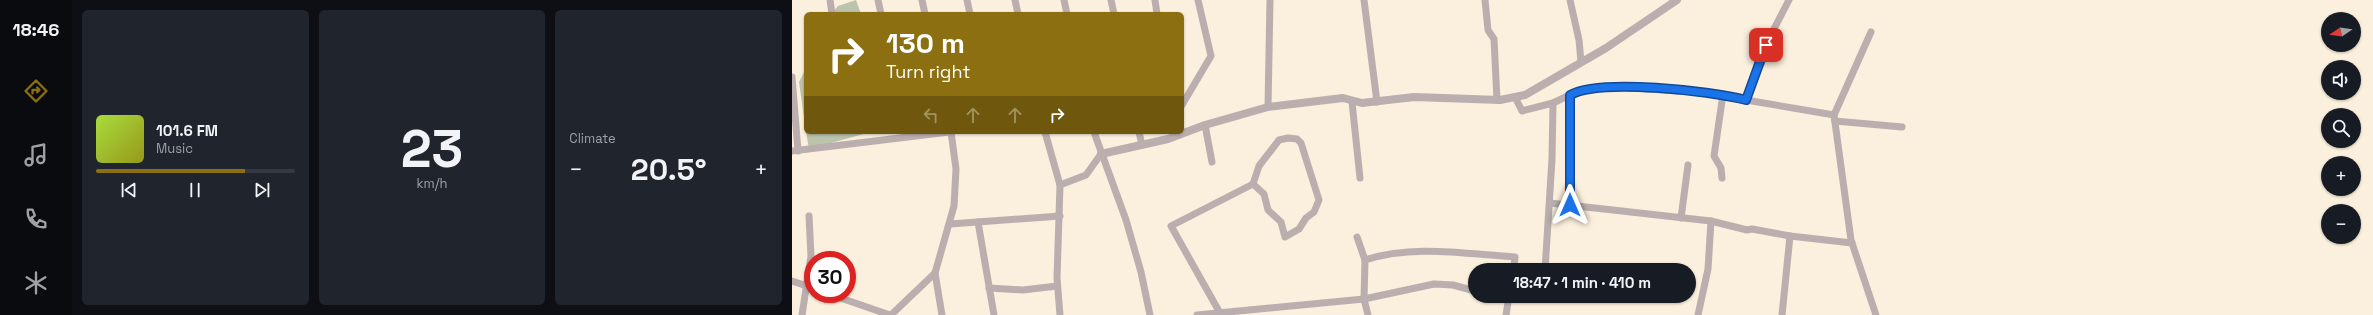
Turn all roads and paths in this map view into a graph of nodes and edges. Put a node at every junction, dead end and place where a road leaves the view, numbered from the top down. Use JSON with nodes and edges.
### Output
{"nodes":[{"id":1,"x":830,"y":0,"type":"edge"},
{"id":2,"x":878,"y":0,"type":"edge"},
{"id":3,"x":922,"y":0,"type":"edge"},
{"id":4,"x":967,"y":0,"type":"edge"},
{"id":5,"x":1015,"y":0,"type":"edge"},
{"id":6,"x":1064,"y":0,"type":"edge"},
{"id":7,"x":1111,"y":0,"type":"edge"},
{"id":8,"x":1154,"y":0,"type":"edge"},
{"id":9,"x":1198,"y":0,"type":"edge"},
{"id":10,"x":1270,"y":0,"type":"edge"},
{"id":11,"x":1364,"y":0,"type":"edge"},
{"id":12,"x":1485,"y":0,"type":"edge"},
{"id":13,"x":1570,"y":0,"type":"edge"},
{"id":14,"x":1677,"y":0,"type":"edge"},
{"id":15,"x":1789,"y":0,"type":"edge"},
{"id":16,"x":832,"y":12,"type":"edge"},
{"id":17,"x":881,"y":12,"type":"edge"},
{"id":18,"x":925,"y":12,"type":"edge"},
{"id":19,"x":970,"y":12,"type":"edge"},
{"id":20,"x":1018,"y":12,"type":"edge"},
{"id":21,"x":1067,"y":12,"type":"edge"},
{"id":22,"x":1114,"y":12,"type":"edge"},
{"id":23,"x":1157,"y":12,"type":"edge"},
{"id":24,"x":1872,"y":32,"type":"dead end"},
{"id":25,"x":1581,"y":62,"type":"junction"},
{"id":26,"x":792,"y":77,"type":"edge"},
{"id":27,"x":1723,"y":94,"type":"junction"},
{"id":28,"x":1570,"y":95,"type":"junction"},
{"id":29,"x":1515,"y":97,"type":"junction"},
{"id":30,"x":1497,"y":100,"type":"junction"},
{"id":31,"x":1746,"y":100,"type":"junction"},
{"id":32,"x":1184,"y":102,"type":"edge"},
{"id":33,"x":1352,"y":102,"type":"junction"},
{"id":34,"x":1377,"y":102,"type":"junction"},
{"id":35,"x":1553,"y":103,"type":"junction"},
{"id":36,"x":1268,"y":107,"type":"junction"},
{"id":37,"x":1834,"y":118,"type":"junction"},
{"id":38,"x":1205,"y":125,"type":"junction"},
{"id":39,"x":1902,"y":127,"type":"dead end"},
{"id":40,"x":1184,"y":131,"type":"edge"},
{"id":41,"x":920,"y":134,"type":"edge"},
{"id":42,"x":950,"y":134,"type":"edge"},
{"id":43,"x":1046,"y":134,"type":"edge"},
{"id":44,"x":1095,"y":134,"type":"edge"},
{"id":45,"x":1139,"y":134,"type":"edge"},
{"id":46,"x":905,"y":135,"type":"edge"},
{"id":47,"x":1167,"y":136,"type":"edge"},
{"id":48,"x":1142,"y":145,"type":"junction"},
{"id":49,"x":795,"y":151,"type":"edge"},
{"id":50,"x":1101,"y":154,"type":"junction"},
{"id":51,"x":1212,"y":162,"type":"dead end"},
{"id":52,"x":1688,"y":165,"type":"dead end"},
{"id":53,"x":1360,"y":178,"type":"dead end"},
{"id":54,"x":1722,"y":178,"type":"dead end"},
{"id":55,"x":1253,"y":184,"type":"junction"},
{"id":56,"x":1060,"y":185,"type":"junction"},
{"id":57,"x":1550,"y":203,"type":"junction"},
{"id":58,"x":1570,"y":205,"type":"junction"},
{"id":59,"x":809,"y":216,"type":"dead end"},
{"id":60,"x":1060,"y":216,"type":"junction"},
{"id":61,"x":1681,"y":218,"type":"junction"},
{"id":62,"x":1711,"y":221,"type":"junction"},
{"id":63,"x":978,"y":222,"type":"junction"},
{"id":64,"x":950,"y":224,"type":"junction"},
{"id":65,"x":1790,"y":236,"type":"junction"},
{"id":66,"x":1357,"y":238,"type":"dead end"},
{"id":67,"x":1852,"y":243,"type":"junction"},
{"id":68,"x":811,"y":251,"type":"edge"},
{"id":69,"x":1365,"y":260,"type":"junction"},
{"id":70,"x":1515,"y":263,"type":"edge"},
{"id":71,"x":1546,"y":263,"type":"edge"},
{"id":72,"x":935,"y":273,"type":"junction"},
{"id":73,"x":792,"y":281,"type":"edge"},
{"id":74,"x":804,"y":285,"type":"edge"},
{"id":75,"x":1057,"y":286,"type":"junction"},
{"id":76,"x":989,"y":288,"type":"junction"},
{"id":77,"x":1468,"y":289,"type":"edge"},
{"id":78,"x":1364,"y":299,"type":"junction"},
{"id":79,"x":804,"y":300,"type":"edge"},
{"id":80,"x":855,"y":303,"type":"edge"},
{"id":81,"x":1508,"y":303,"type":"edge"},
{"id":82,"x":1265,"y":312,"type":"edge"},
{"id":83,"x":1220,"y":313,"type":"junction"},
{"id":84,"x":886,"y":314,"type":"edge"},
{"id":85,"x":802,"y":315,"type":"edge"},
{"id":86,"x":942,"y":315,"type":"edge"},
{"id":87,"x":994,"y":315,"type":"edge"},
{"id":88,"x":1060,"y":315,"type":"edge"},
{"id":89,"x":1150,"y":315,"type":"edge"},
{"id":90,"x":1197,"y":315,"type":"edge"},
{"id":91,"x":1368,"y":315,"type":"edge"},
{"id":92,"x":1506,"y":315,"type":"edge"},
{"id":93,"x":1698,"y":315,"type":"edge"},
{"id":94,"x":1782,"y":315,"type":"edge"},
{"id":95,"x":1876,"y":315,"type":"edge"}],
"edges":[{"from":1,"to":16,"type":"street"},
{"from":2,"to":17,"type":"street"},
{"from":3,"to":18,"type":"street"},
{"from":4,"to":19,"type":"street"},
{"from":5,"to":20,"type":"street"},
{"from":6,"to":21,"type":"street"},
{"from":7,"to":22,"type":"street"},
{"from":8,"to":23,"type":"street"},
{"from":9,"to":32,"type":"street"},
{"from":10,"to":36,"type":"street"},
{"from":11,"to":34,"type":"street"},
{"from":12,"to":30,"type":"street"},
{"from":13,"to":25,"type":"street"},
{"from":14,"to":25,"type":"street"},
{"from":15,"to":31,"type":"street"},
{"from":24,"to":37,"type":"street"},
{"from":25,"to":29,"type":"street"},
{"from":26,"to":49,"type":"street"},
{"from":27,"to":28,"type":"street"},
{"from":27,"to":31,"type":"street"},
{"from":27,"to":54,"type":"street"},
{"from":28,"to":35,"type":"street"},
{"from":28,"to":58,"type":"street"},
{"from":29,"to":30,"type":"street"},
{"from":29,"to":35,"type":"street"},
{"from":30,"to":34,"type":"street"},
{"from":31,"to":37,"type":"street"},
{"from":33,"to":34,"type":"street"},
{"from":33,"to":36,"type":"street"},
{"from":33,"to":53,"type":"street"},
{"from":35,"to":57,"type":"street"},
{"from":36,"to":38,"type":"street"},
{"from":37,"to":39,"type":"street"},
{"from":37,"to":67,"type":"street"},
{"from":38,"to":40,"type":"street"},
{"from":38,"to":51,"type":"street"},
{"from":41,"to":46,"type":"street"},
{"from":42,"to":64,"type":"street"},
{"from":43,"to":56,"type":"street"},
{"from":44,"to":50,"type":"street"},
{"from":45,"to":48,"type":"street"},
{"from":46,"to":49,"type":"street"},
{"from":47,"to":48,"type":"street"},
{"from":48,"to":50,"type":"street"},
{"from":50,"to":56,"type":"street"},
{"from":50,"to":89,"type":"street"},
{"from":52,"to":61,"type":"street"},
{"from":55,"to":55,"type":"street"},
{"from":55,"to":83,"type":"street"},
{"from":56,"to":60,"type":"street"},
{"from":57,"to":58,"type":"street"},
{"from":57,"to":71,"type":"street"},
{"from":58,"to":61,"type":"street"},
{"from":59,"to":68,"type":"street"},
{"from":60,"to":63,"type":"street"},
{"from":60,"to":75,"type":"street"},
{"from":61,"to":62,"type":"street"},
{"from":62,"to":65,"type":"street"},
{"from":62,"to":93,"type":"street"},
{"from":63,"to":64,"type":"street"},
{"from":63,"to":76,"type":"street"},
{"from":64,"to":72,"type":"street"},
{"from":65,"to":67,"type":"street"},
{"from":65,"to":94,"type":"street"},
{"from":66,"to":69,"type":"street"},
{"from":67,"to":95,"type":"street"},
{"from":69,"to":70,"type":"street"},
{"from":69,"to":78,"type":"street"},
{"from":72,"to":84,"type":"street"},
{"from":72,"to":86,"type":"street"},
{"from":73,"to":74,"type":"street"},
{"from":75,"to":76,"type":"street"},
{"from":75,"to":88,"type":"street"},
{"from":76,"to":87,"type":"street"},
{"from":77,"to":78,"type":"street"},
{"from":78,"to":82,"type":"street"},
{"from":78,"to":91,"type":"street"},
{"from":79,"to":85,"type":"street"},
{"from":80,"to":84,"type":"street"},
{"from":81,"to":92,"type":"street"},
{"from":82,"to":83,"type":"street"},
{"from":83,"to":90,"type":"street"}]}
